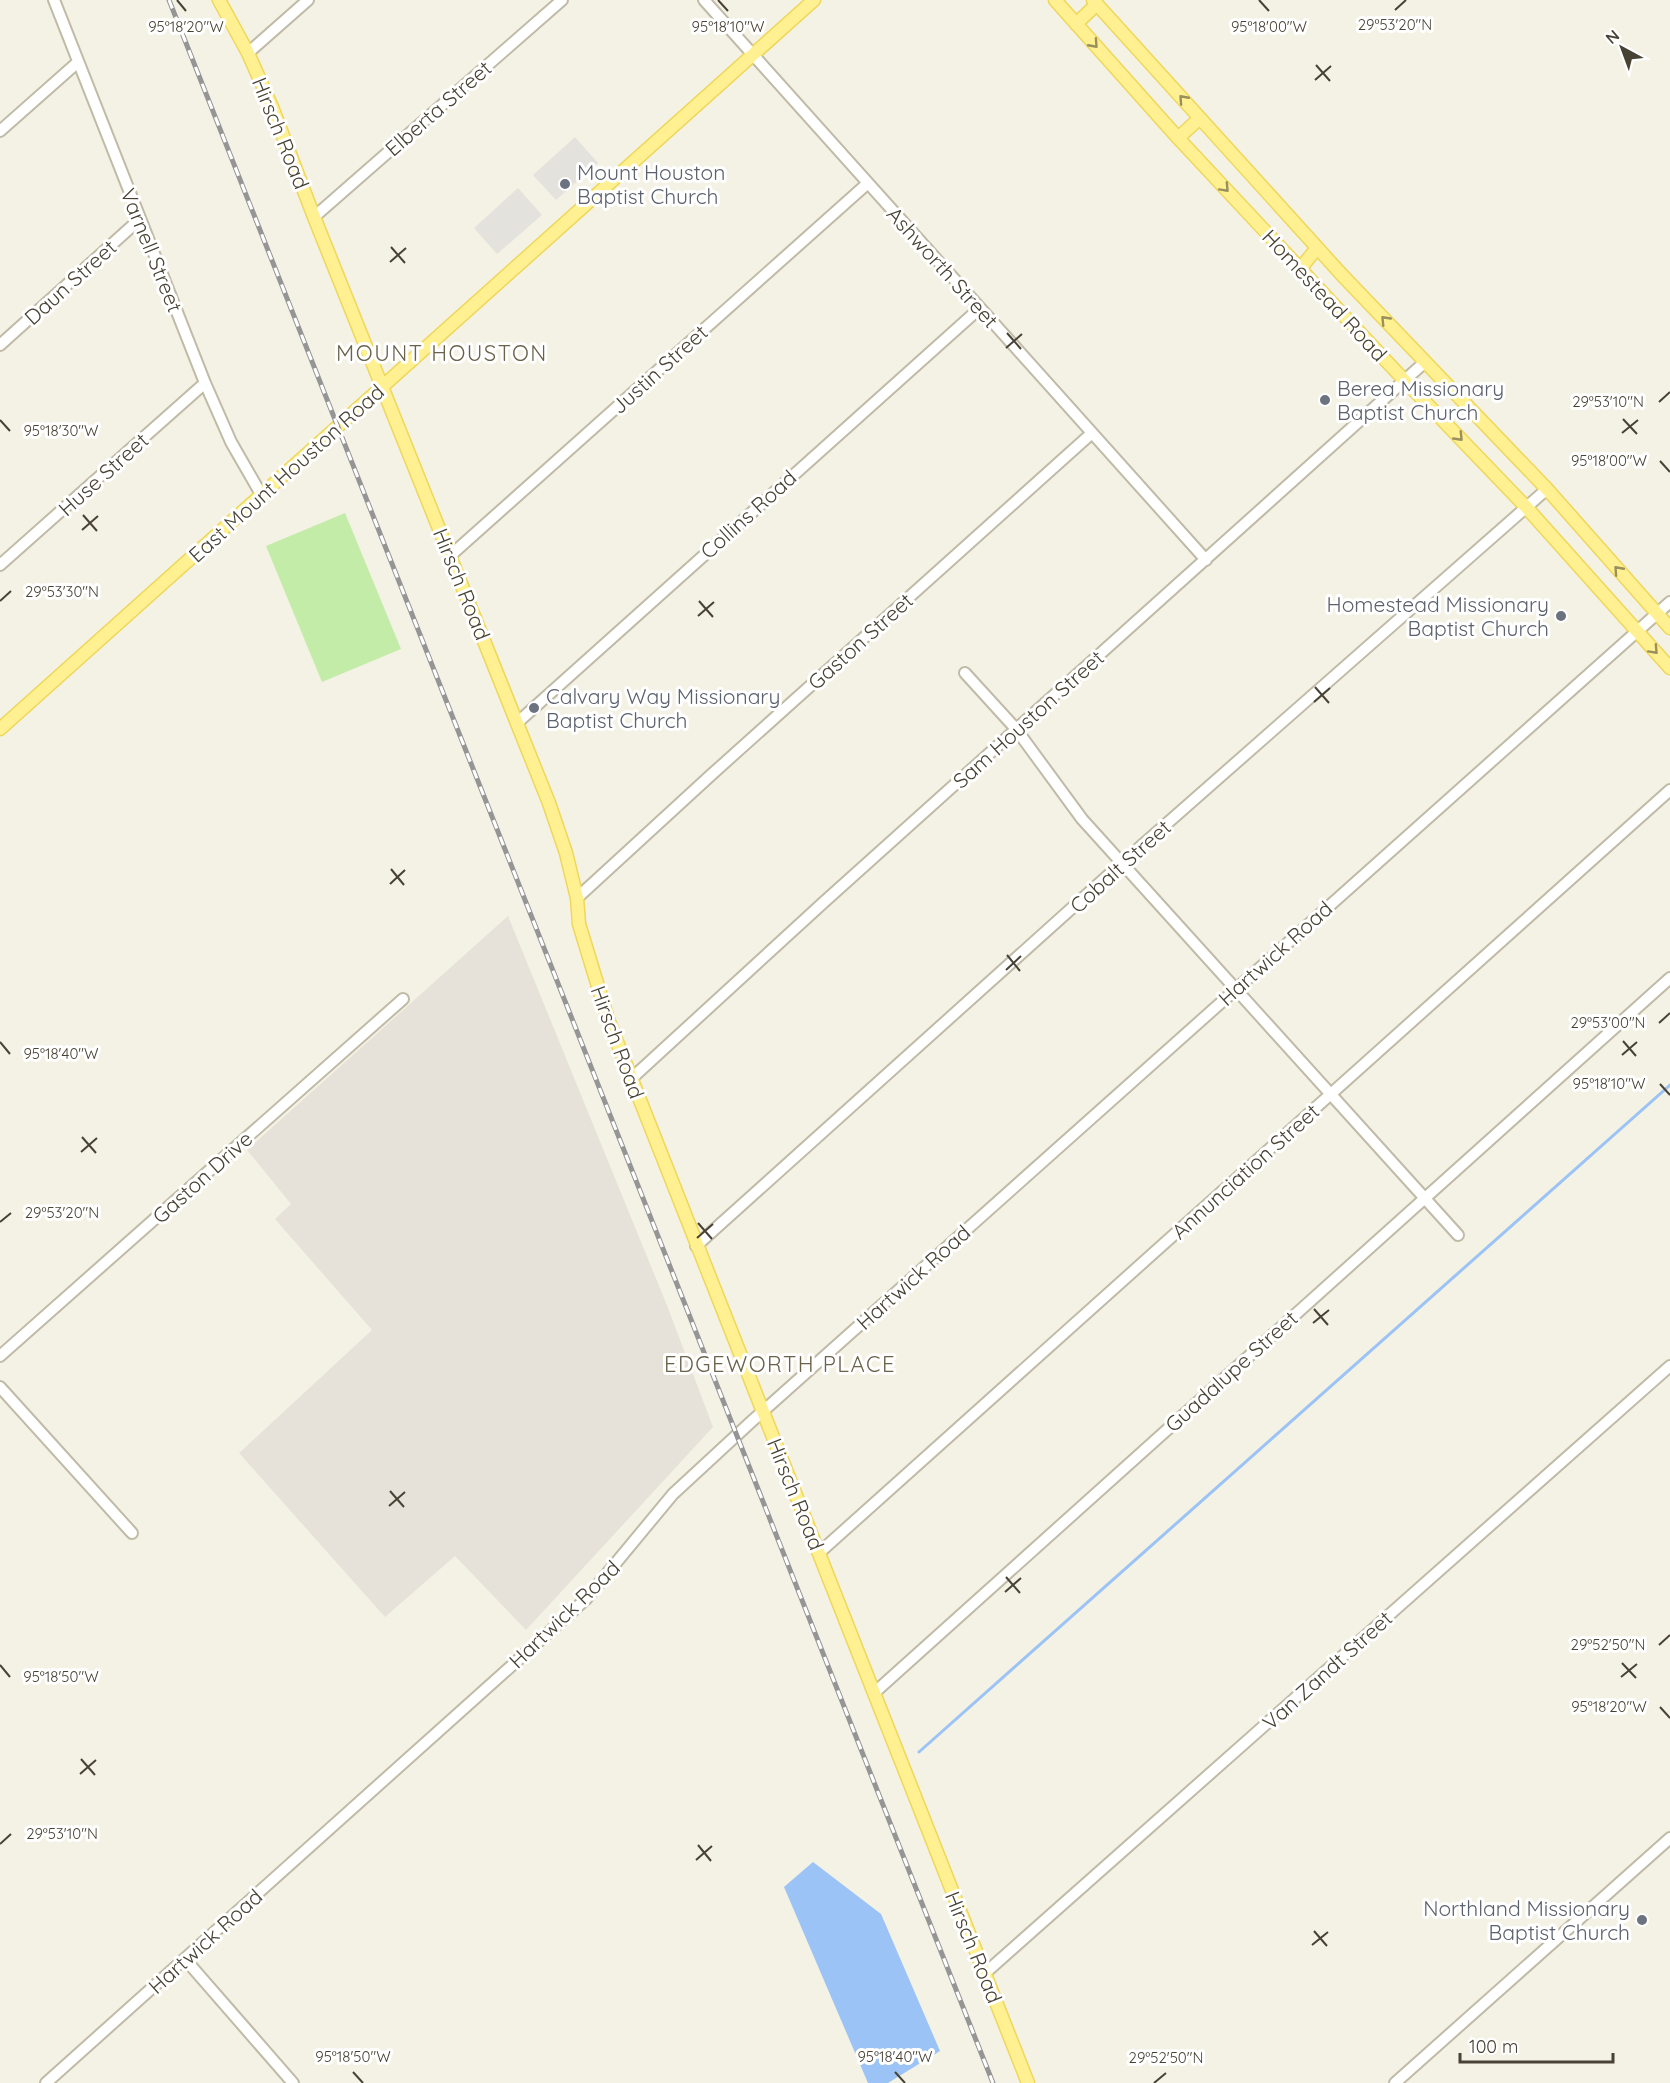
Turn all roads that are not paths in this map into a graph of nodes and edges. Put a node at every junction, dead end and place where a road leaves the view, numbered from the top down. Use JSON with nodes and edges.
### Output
{"nodes":[{"id":1,"x":54,"y":0,"type":"edge"},
{"id":2,"x":219,"y":0,"type":"edge"},
{"id":3,"x":308,"y":0,"type":"edge"},
{"id":4,"x":562,"y":0,"type":"edge"},
{"id":5,"x":704,"y":0,"type":"edge"},
{"id":6,"x":814,"y":0,"type":"edge"},
{"id":7,"x":1055,"y":0,"type":"edge"},
{"id":8,"x":1095,"y":2,"type":"edge"},
{"id":9,"x":1076,"y":24,"type":"junction"},
{"id":10,"x":248,"y":53,"type":"junction"},
{"id":11,"x":754,"y":56,"type":"junction"},
{"id":12,"x":78,"y":62,"type":"junction"},
{"id":13,"x":1200,"y":118,"type":"junction"},
{"id":14,"x":0,"y":131,"type":"edge"},
{"id":15,"x":1178,"y":138,"type":"junction"},
{"id":16,"x":868,"y":183,"type":"junction"},
{"id":17,"x":314,"y":217,"type":"junction"},
{"id":18,"x":140,"y":219,"type":"junction"},
{"id":19,"x":1317,"y":248,"type":"junction"},
{"id":20,"x":1300,"y":269,"type":"junction"},
{"id":21,"x":980,"y":308,"type":"junction"},
{"id":22,"x":0,"y":345,"type":"edge"},
{"id":23,"x":1425,"y":362,"type":"junction"},
{"id":24,"x":1405,"y":381,"type":"junction"},
{"id":25,"x":205,"y":382,"type":"junction"},
{"id":26,"x":383,"y":386,"type":"junction"},
{"id":27,"x":1092,"y":433,"type":"junction"},
{"id":28,"x":1547,"y":489,"type":"junction"},
{"id":29,"x":262,"y":496,"type":"junction"},
{"id":30,"x":1527,"y":508,"type":"junction"},
{"id":31,"x":451,"y":555,"type":"junction"},
{"id":32,"x":1206,"y":560,"type":"junction"},
{"id":33,"x":0,"y":565,"type":"edge"},
{"id":34,"x":1670,"y":602,"type":"edge"},
{"id":35,"x":1658,"y":614,"type":"junction"},
{"id":36,"x":1670,"y":628,"type":"edge"},
{"id":37,"x":1637,"y":633,"type":"junction"},
{"id":38,"x":1670,"y":668,"type":"edge"},
{"id":39,"x":965,"y":673,"type":"dead end"},
{"id":40,"x":518,"y":722,"type":"junction"},
{"id":41,"x":0,"y":729,"type":"edge"},
{"id":42,"x":1016,"y":729,"type":"junction"},
{"id":43,"x":1670,"y":790,"type":"edge"},
{"id":44,"x":1122,"y":863,"type":"junction"},
{"id":45,"x":577,"y":898,"type":"junction"},
{"id":46,"x":1670,"y":978,"type":"edge"},
{"id":47,"x":1235,"y":990,"type":"junction"},
{"id":48,"x":403,"y":999,"type":"dead end"},
{"id":49,"x":632,"y":1077,"type":"junction"},
{"id":50,"x":1330,"y":1095,"type":"junction"},
{"id":51,"x":1424,"y":1198,"type":"junction"},
{"id":52,"x":1458,"y":1235,"type":"dead end"},
{"id":53,"x":696,"y":1246,"type":"junction"},
{"id":54,"x":0,"y":1356,"type":"edge"},
{"id":55,"x":1670,"y":1365,"type":"edge"},
{"id":56,"x":0,"y":1387,"type":"edge"},
{"id":57,"x":763,"y":1411,"type":"junction"},
{"id":58,"x":132,"y":1533,"type":"dead end"},
{"id":59,"x":820,"y":1552,"type":"junction"},
{"id":60,"x":874,"y":1693,"type":"junction"},
{"id":61,"x":1670,"y":1838,"type":"edge"},
{"id":62,"x":185,"y":1959,"type":"junction"},
{"id":63,"x":984,"y":1974,"type":"junction"},
{"id":64,"x":46,"y":2083,"type":"edge"},
{"id":65,"x":293,"y":2083,"type":"edge"},
{"id":66,"x":1028,"y":2083,"type":"edge"},
{"id":67,"x":1395,"y":2083,"type":"edge"}],
"edges":[{"from":1,"to":12,"type":"street","name":"Varnell Street"},
{"from":2,"to":10,"type":"main road","name":"Hirsch Road"},
{"from":3,"to":10,"type":"street"},
{"from":4,"to":17,"type":"street","name":"Elberta Street"},
{"from":5,"to":11,"type":"street","name":"Ashworth Street"},
{"from":6,"to":11,"type":"main road","name":"East Mount Houston Road"},
{"from":7,"to":9,"type":"main road","name":"Homestead Road"},
{"from":8,"to":9,"type":"main road"},
{"from":13,"to":8,"type":"main road","name":"Homestead Road","one_way":true},
{"from":9,"to":15,"type":"main road","name":"Homestead Road","one_way":true},
{"from":10,"to":17,"type":"main road","name":"Hirsch Road"},
{"from":11,"to":16,"type":"street","name":"Ashworth Street"},
{"from":11,"to":26,"type":"main road","name":"East Mount Houston Road"},
{"from":12,"to":14,"type":"street"},
{"from":12,"to":18,"type":"street","name":"Varnell Street"},
{"from":13,"to":15,"type":"main road"},
{"from":13,"to":19,"type":"main road","name":"Homestead Road"},
{"from":15,"to":20,"type":"main road","name":"Homestead Road","one_way":true},
{"from":16,"to":21,"type":"street","name":"Ashworth Street"},
{"from":16,"to":31,"type":"street","name":"Justin Street"},
{"from":17,"to":26,"type":"main road","name":"Hirsch Road"},
{"from":18,"to":22,"type":"street","name":"Daun Street"},
{"from":18,"to":25,"type":"street","name":"Varnell Street"},
{"from":19,"to":20,"type":"main road"},
{"from":23,"to":19,"type":"main road","name":"Homestead Road","one_way":true},
{"from":20,"to":24,"type":"main road","name":"Homestead Road"},
{"from":21,"to":27,"type":"street","name":"Ashworth Street"},
{"from":21,"to":40,"type":"street","name":"Collins Road"},
{"from":23,"to":24,"type":"street","name":"Sam Houston Street"},
{"from":23,"to":28,"type":"main road","name":"Homestead Road"},
{"from":24,"to":30,"type":"main road","name":"Homestead Road","one_way":true},
{"from":24,"to":32,"type":"street","name":"Sam Houston Street"},
{"from":25,"to":29,"type":"street","name":"Varnell Street"},
{"from":25,"to":33,"type":"street","name":"Huse Street"},
{"from":26,"to":29,"type":"main road","name":"East Mount Houston Road"},
{"from":26,"to":31,"type":"main road","name":"Hirsch Road"},
{"from":27,"to":32,"type":"street","name":"Ashworth Street"},
{"from":27,"to":45,"type":"street","name":"Gaston Street"},
{"from":28,"to":30,"type":"street","name":"Cobalt Street"},
{"from":35,"to":28,"type":"main road","name":"Homestead Road","one_way":true},
{"from":29,"to":41,"type":"main road","name":"East Mount Houston Road"},
{"from":30,"to":37,"type":"main road","name":"Homestead Road"},
{"from":30,"to":44,"type":"street","name":"Cobalt Street"},
{"from":31,"to":40,"type":"main road","name":"Hirsch Road"},
{"from":32,"to":42,"type":"street","name":"Sam Houston Street"},
{"from":34,"to":35,"type":"street","name":"Hartwick Road"},
{"from":35,"to":36,"type":"main road","name":"Homestead Road"},
{"from":35,"to":37,"type":"street","name":"Hartwick Road"},
{"from":37,"to":38,"type":"main road","name":"Homestead Road","one_way":true},
{"from":37,"to":47,"type":"street","name":"Hartwick Road"},
{"from":39,"to":42,"type":"street"},
{"from":40,"to":45,"type":"main road","name":"Hirsch Road"},
{"from":42,"to":44,"type":"street"},
{"from":42,"to":49,"type":"street","name":"Sam Houston Street"},
{"from":43,"to":50,"type":"street","name":"Annunciation Street"},
{"from":44,"to":47,"type":"street"},
{"from":44,"to":53,"type":"street","name":"Cobalt Street"},
{"from":45,"to":49,"type":"main road","name":"Hirsch Road"},
{"from":46,"to":51,"type":"street","name":"Guadalupe Street"},
{"from":47,"to":50,"type":"street"},
{"from":47,"to":57,"type":"street","name":"Hartwick Road"},
{"from":48,"to":54,"type":"street","name":"Gaston Drive"},
{"from":49,"to":53,"type":"main road","name":"Hirsch Road"},
{"from":50,"to":51,"type":"street"},
{"from":50,"to":59,"type":"street","name":"Annunciation Street"},
{"from":51,"to":52,"type":"street"},
{"from":51,"to":60,"type":"street","name":"Guadalupe Street"},
{"from":53,"to":57,"type":"main road","name":"Hirsch Road"},
{"from":55,"to":63,"type":"street","name":"Van Zandt Street"},
{"from":56,"to":58,"type":"street"},
{"from":57,"to":59,"type":"main road","name":"Hirsch Road"},
{"from":57,"to":62,"type":"street","name":"Hartwick Road"},
{"from":59,"to":60,"type":"main road","name":"Hirsch Road"},
{"from":60,"to":63,"type":"main road","name":"Hirsch Road"},
{"from":61,"to":67,"type":"street"},
{"from":62,"to":64,"type":"street","name":"Hartwick Road"},
{"from":62,"to":65,"type":"street"},
{"from":63,"to":66,"type":"main road","name":"Hirsch Road"}]}
